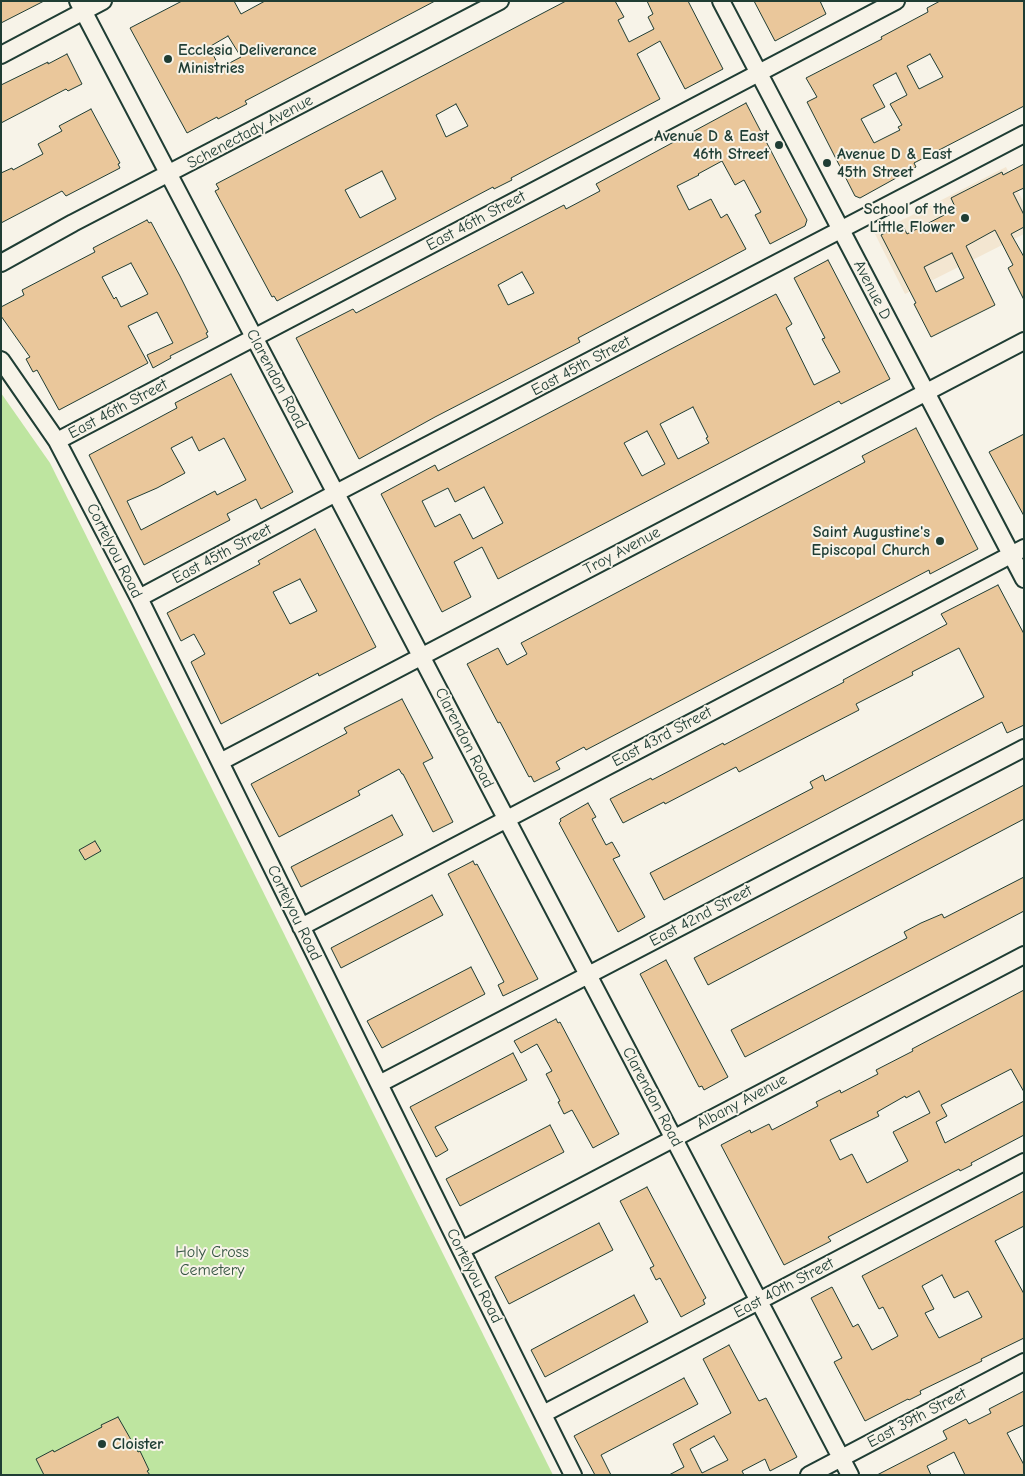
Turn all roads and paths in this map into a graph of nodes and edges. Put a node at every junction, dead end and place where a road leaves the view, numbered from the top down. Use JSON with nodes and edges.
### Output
{"nodes":[{"id":1,"x":104,"y":1,"type":"edge"},
{"id":2,"x":500,"y":1,"type":"edge"},
{"id":3,"x":720,"y":1,"type":"edge"},
{"id":4,"x":896,"y":1,"type":"edge"},
{"id":5,"x":80,"y":6,"type":"edge"},
{"id":6,"x":1,"y":55,"type":"edge"},
{"id":7,"x":758,"y":74,"type":"junction"},
{"id":8,"x":1024,"y":134,"type":"edge"},
{"id":9,"x":169,"y":174,"type":"junction"},
{"id":10,"x":841,"y":230,"type":"junction"},
{"id":11,"x":1,"y":263,"type":"edge"},
{"id":12,"x":254,"y":337,"type":"junction"},
{"id":13,"x":1024,"y":341,"type":"edge"},
{"id":14,"x":1,"y":360,"type":"edge"},
{"id":15,"x":925,"y":392,"type":"junction"},
{"id":16,"x":57,"y":440,"type":"junction"},
{"id":17,"x":336,"y":493,"type":"junction"},
{"id":18,"x":1018,"y":551,"type":"edge"},
{"id":19,"x":1024,"y":579,"type":"edge"},
{"id":20,"x":138,"y":598,"type":"junction"},
{"id":21,"x":421,"y":656,"type":"junction"},
{"id":22,"x":1024,"y":748,"type":"edge"},
{"id":23,"x":220,"y":762,"type":"junction"},
{"id":24,"x":506,"y":819,"type":"junction"},
{"id":25,"x":302,"y":927,"type":"junction"},
{"id":26,"x":1024,"y":955,"type":"edge"},
{"id":27,"x":588,"y":976,"type":"junction"},
{"id":28,"x":379,"y":1084,"type":"junction"},
{"id":29,"x":674,"y":1138,"type":"junction"},
{"id":30,"x":1024,"y":1162,"type":"edge"},
{"id":31,"x":461,"y":1250,"type":"junction"},
{"id":32,"x":758,"y":1301,"type":"junction"},
{"id":33,"x":1024,"y":1362,"type":"edge"},
{"id":34,"x":543,"y":1414,"type":"junction"},
{"id":35,"x":841,"y":1458,"type":"junction"},
{"id":36,"x":574,"y":1475,"type":"edge"},
{"id":37,"x":809,"y":1475,"type":"edge"},
{"id":38,"x":850,"y":1475,"type":"edge"}],
"edges":[{"from":1,"to":5,"type":"street"},
{"from":2,"to":9,"type":"street","name":"Schenectady Avenue"},
{"from":3,"to":7,"type":"street","name":"Avenue D"},
{"from":4,"to":7,"type":"street","name":"East 46th Street"},
{"from":5,"to":6,"type":"street"},
{"from":5,"to":9,"type":"street","name":"Clarendon Road"},
{"from":7,"to":10,"type":"street","name":"Avenue D"},
{"from":7,"to":12,"type":"street","name":"East 46th Street"},
{"from":8,"to":10,"type":"street","name":"East 45th Street"},
{"from":9,"to":11,"type":"street","name":"Schenectady Avenue"},
{"from":9,"to":12,"type":"street","name":"Clarendon Road"},
{"from":10,"to":15,"type":"street","name":"Avenue D"},
{"from":10,"to":17,"type":"street","name":"East 45th Street"},
{"from":12,"to":16,"type":"street","name":"East 46th Street"},
{"from":12,"to":17,"type":"street","name":"Clarendon Road"},
{"from":13,"to":15,"type":"street","name":"Troy Avenue"},
{"from":14,"to":16,"type":"street","name":"Cortelyou Road"},
{"from":15,"to":18,"type":"street","name":"Avenue D"},
{"from":15,"to":21,"type":"street","name":"Troy Avenue"},
{"from":16,"to":20,"type":"street","name":"Cortelyou Road"},
{"from":17,"to":20,"type":"street","name":"East 45th Street"},
{"from":17,"to":21,"type":"street","name":"Clarendon Road"},
{"from":18,"to":19,"type":"street","name":"Avenue D"},
{"from":18,"to":24,"type":"street","name":"East 43rd Street"},
{"from":20,"to":23,"type":"street","name":"Cortelyou Road"},
{"from":21,"to":23,"type":"street","name":"Troy Avenue"},
{"from":21,"to":24,"type":"street","name":"Clarendon Road"},
{"from":22,"to":27,"type":"street","name":"East 42nd Street"},
{"from":23,"to":25,"type":"street","name":"Cortelyou Road"},
{"from":24,"to":25,"type":"street","name":"East 43rd Street"},
{"from":24,"to":27,"type":"street","name":"Clarendon Road"},
{"from":25,"to":28,"type":"street","name":"Cortelyou Road"},
{"from":26,"to":29,"type":"street","name":"Albany Avenue"},
{"from":27,"to":28,"type":"street","name":"East 42nd Street"},
{"from":27,"to":29,"type":"street","name":"Clarendon Road"},
{"from":28,"to":31,"type":"street","name":"Cortelyou Road"},
{"from":29,"to":31,"type":"street","name":"Albany Avenue"},
{"from":29,"to":32,"type":"street","name":"Clarendon Road"},
{"from":30,"to":32,"type":"street","name":"East 40th Street"},
{"from":31,"to":34,"type":"street","name":"Cortelyou Road"},
{"from":32,"to":34,"type":"street","name":"East 40th Street"},
{"from":32,"to":35,"type":"street","name":"Clarendon Road"},
{"from":33,"to":35,"type":"street","name":"East 39th Street"},
{"from":34,"to":36,"type":"street","name":"Cortelyou Road"},
{"from":35,"to":37,"type":"street","name":"East 39th Street"},
{"from":35,"to":38,"type":"street","name":"Clarendon Road"}]}
